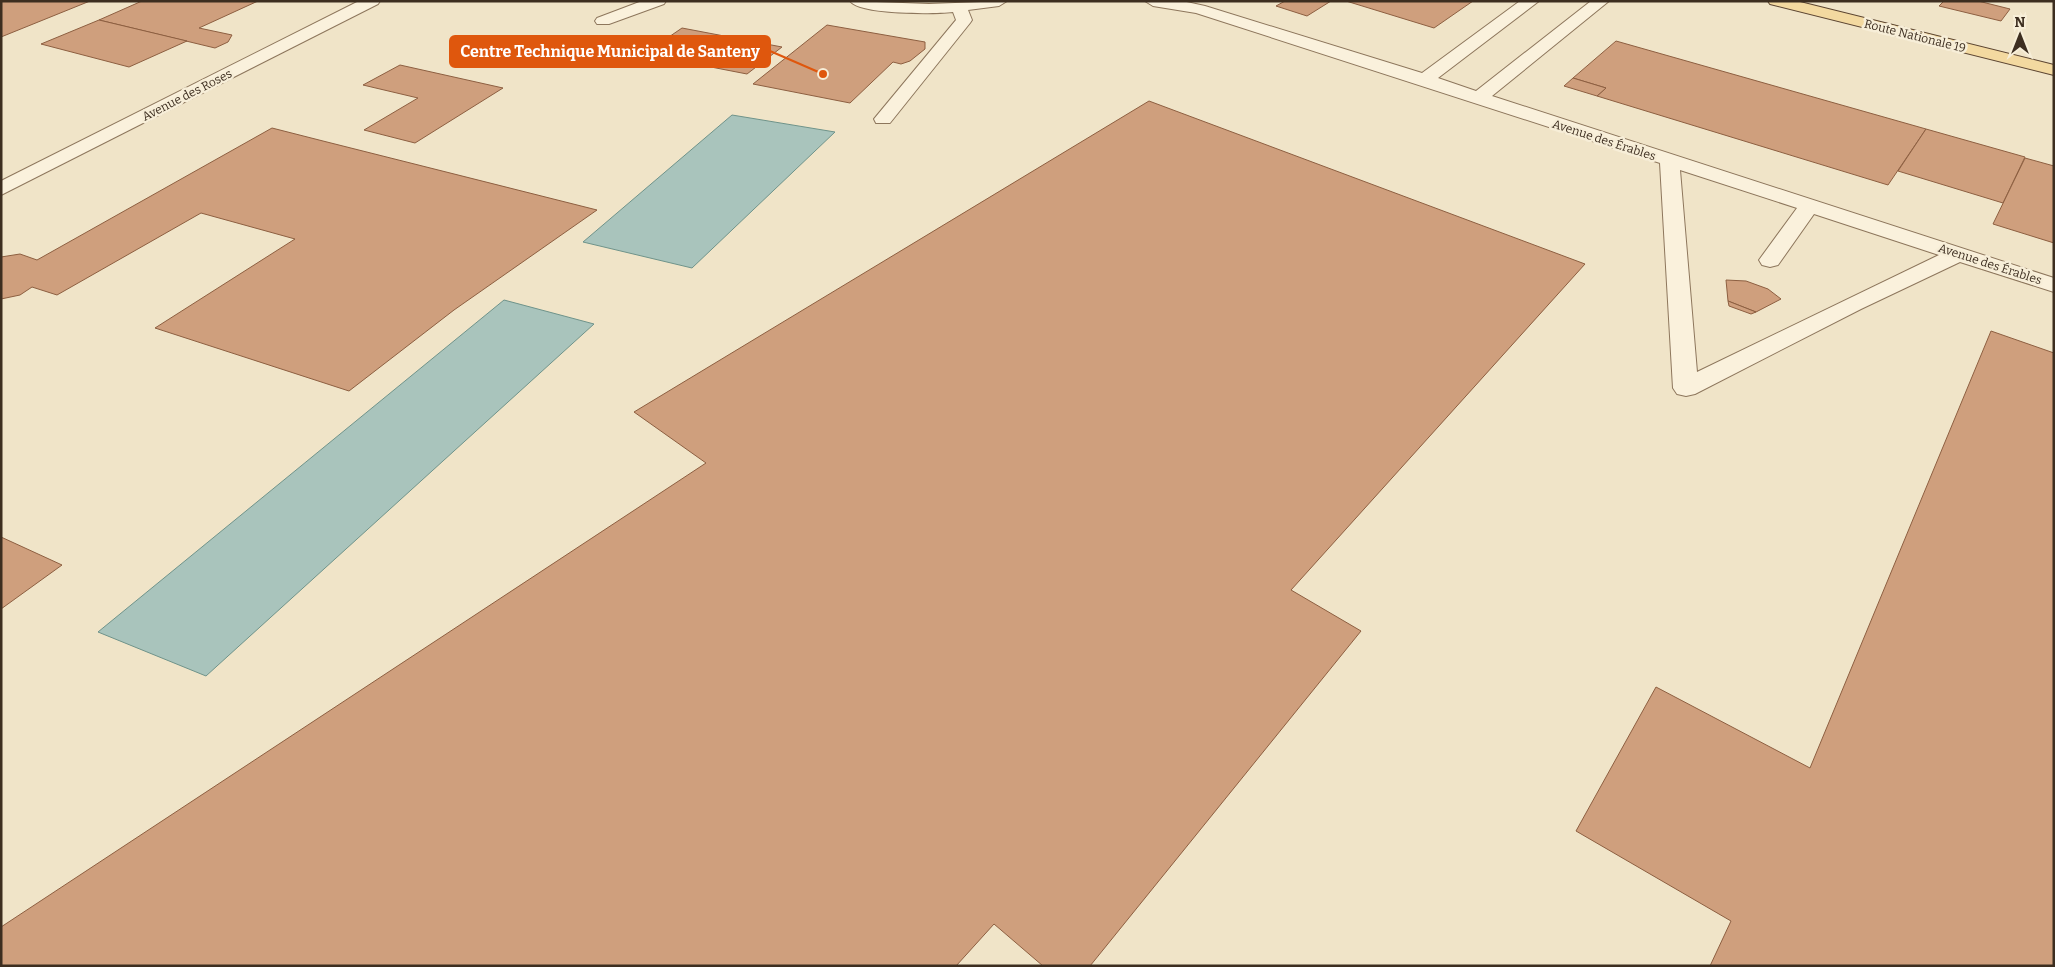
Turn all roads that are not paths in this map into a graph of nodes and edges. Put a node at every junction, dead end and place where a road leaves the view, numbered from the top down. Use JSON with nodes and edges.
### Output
{"nodes":[{"id":1,"x":372,"y":1,"type":"edge"},
{"id":2,"x":658,"y":1,"type":"edge"},
{"id":3,"x":858,"y":1,"type":"edge"},
{"id":4,"x":999,"y":1,"type":"edge"},
{"id":5,"x":1153,"y":1,"type":"edge"},
{"id":6,"x":1531,"y":1,"type":"edge"},
{"id":7,"x":1601,"y":1,"type":"edge"},
{"id":8,"x":1776,"y":1,"type":"edge"},
{"id":9,"x":958,"y":7,"type":"junction"},
{"id":10,"x":604,"y":21,"type":"dead end"},
{"id":11,"x":2054,"y":70,"type":"edge"},
{"id":12,"x":1425,"y":80,"type":"junction"},
{"id":13,"x":1479,"y":97,"type":"junction"},
{"id":14,"x":883,"y":120,"type":"dead end"},
{"id":15,"x":1670,"y":161,"type":"junction"},
{"id":16,"x":1,"y":188,"type":"edge"},
{"id":17,"x":1809,"y":206,"type":"junction"},
{"id":18,"x":1958,"y":254,"type":"junction"},
{"id":19,"x":1770,"y":260,"type":"dead end"},
{"id":20,"x":2054,"y":285,"type":"edge"}],
"edges":[{"from":1,"to":16,"type":"street","name":"Avenue des Roses"},
{"from":2,"to":10,"type":"street"},
{"from":3,"to":9,"type":"street"},
{"from":4,"to":9,"type":"street"},
{"from":5,"to":12,"type":"street","name":"Avenue des Érables"},
{"from":6,"to":12,"type":"street"},
{"from":7,"to":13,"type":"street"},
{"from":8,"to":11,"type":"main road","name":"Route Nationale 19"},
{"from":9,"to":14,"type":"street"},
{"from":12,"to":13,"type":"street","name":"Avenue des Érables"},
{"from":13,"to":15,"type":"street","name":"Avenue des Érables"},
{"from":15,"to":17,"type":"street","name":"Avenue des Érables"},
{"from":15,"to":18,"type":"street"},
{"from":17,"to":18,"type":"street","name":"Avenue des Érables"},
{"from":17,"to":19,"type":"street"},
{"from":18,"to":20,"type":"street","name":"Avenue des Érables"}]}
